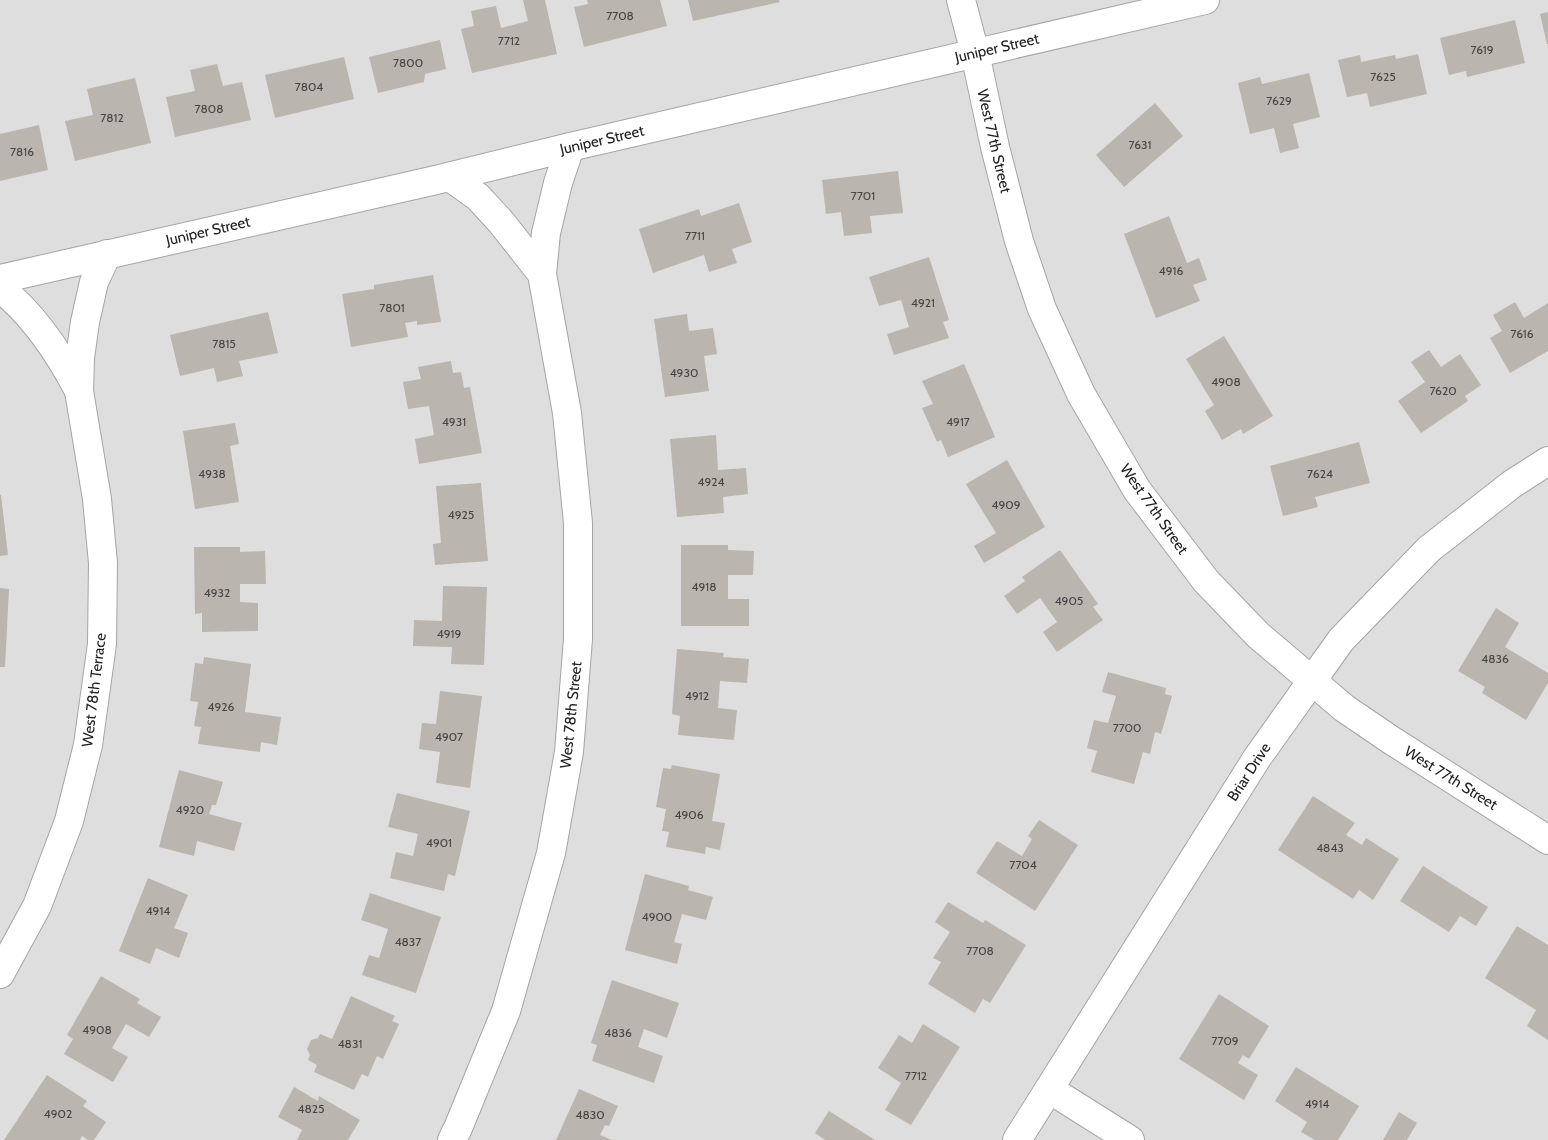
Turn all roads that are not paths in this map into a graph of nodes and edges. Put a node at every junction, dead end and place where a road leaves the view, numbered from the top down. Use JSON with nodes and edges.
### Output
{"nodes":[{"id":1,"x":962,"y":0,"type":"edge"},
{"id":2,"x":1205,"y":0,"type":"edge"},
{"id":3,"x":975,"y":53,"type":"junction"},
{"id":4,"x":570,"y":147,"type":"junction"},
{"id":5,"x":450,"y":177,"type":"junction"},
{"id":6,"x":107,"y":254,"type":"junction"},
{"id":7,"x":542,"y":274,"type":"junction"},
{"id":8,"x":0,"y":279,"type":"edge"},
{"id":9,"x":0,"y":288,"type":"edge"},
{"id":10,"x":79,"y":391,"type":"junction"},
{"id":11,"x":1548,"y":461,"type":"edge"},
{"id":12,"x":1312,"y":680,"type":"junction"},
{"id":13,"x":1548,"y":840,"type":"edge"},
{"id":14,"x":0,"y":974,"type":"edge"},
{"id":15,"x":1049,"y":1089,"type":"junction"},
{"id":16,"x":452,"y":1140,"type":"edge"},
{"id":17,"x":1017,"y":1140,"type":"edge"},
{"id":18,"x":1130,"y":1140,"type":"edge"}],
"edges":[{"from":1,"to":3,"type":"street","name":"West 77th Street"},
{"from":2,"to":3,"type":"street","name":"Juniper Street"},
{"from":3,"to":4,"type":"street","name":"Juniper Street"},
{"from":3,"to":12,"type":"street","name":"West 77th Street"},
{"from":4,"to":5,"type":"street","name":"Juniper Street"},
{"from":4,"to":7,"type":"street","name":"West 78th Street"},
{"from":5,"to":6,"type":"street","name":"Juniper Street"},
{"from":5,"to":7,"type":"street","name":"West 78th Street"},
{"from":6,"to":8,"type":"street","name":"Juniper Street"},
{"from":6,"to":10,"type":"street","name":"West 78th Terrace"},
{"from":7,"to":16,"type":"street","name":"West 78th Street"},
{"from":9,"to":10,"type":"street","name":"West 78th Terrace"},
{"from":10,"to":14,"type":"street","name":"West 78th Terrace"},
{"from":11,"to":12,"type":"street","name":"Briar Drive"},
{"from":12,"to":13,"type":"street","name":"West 77th Street"},
{"from":12,"to":15,"type":"street","name":"Briar Drive"},
{"from":15,"to":17,"type":"street","name":"Briar Drive"},
{"from":15,"to":18,"type":"street"}]}
